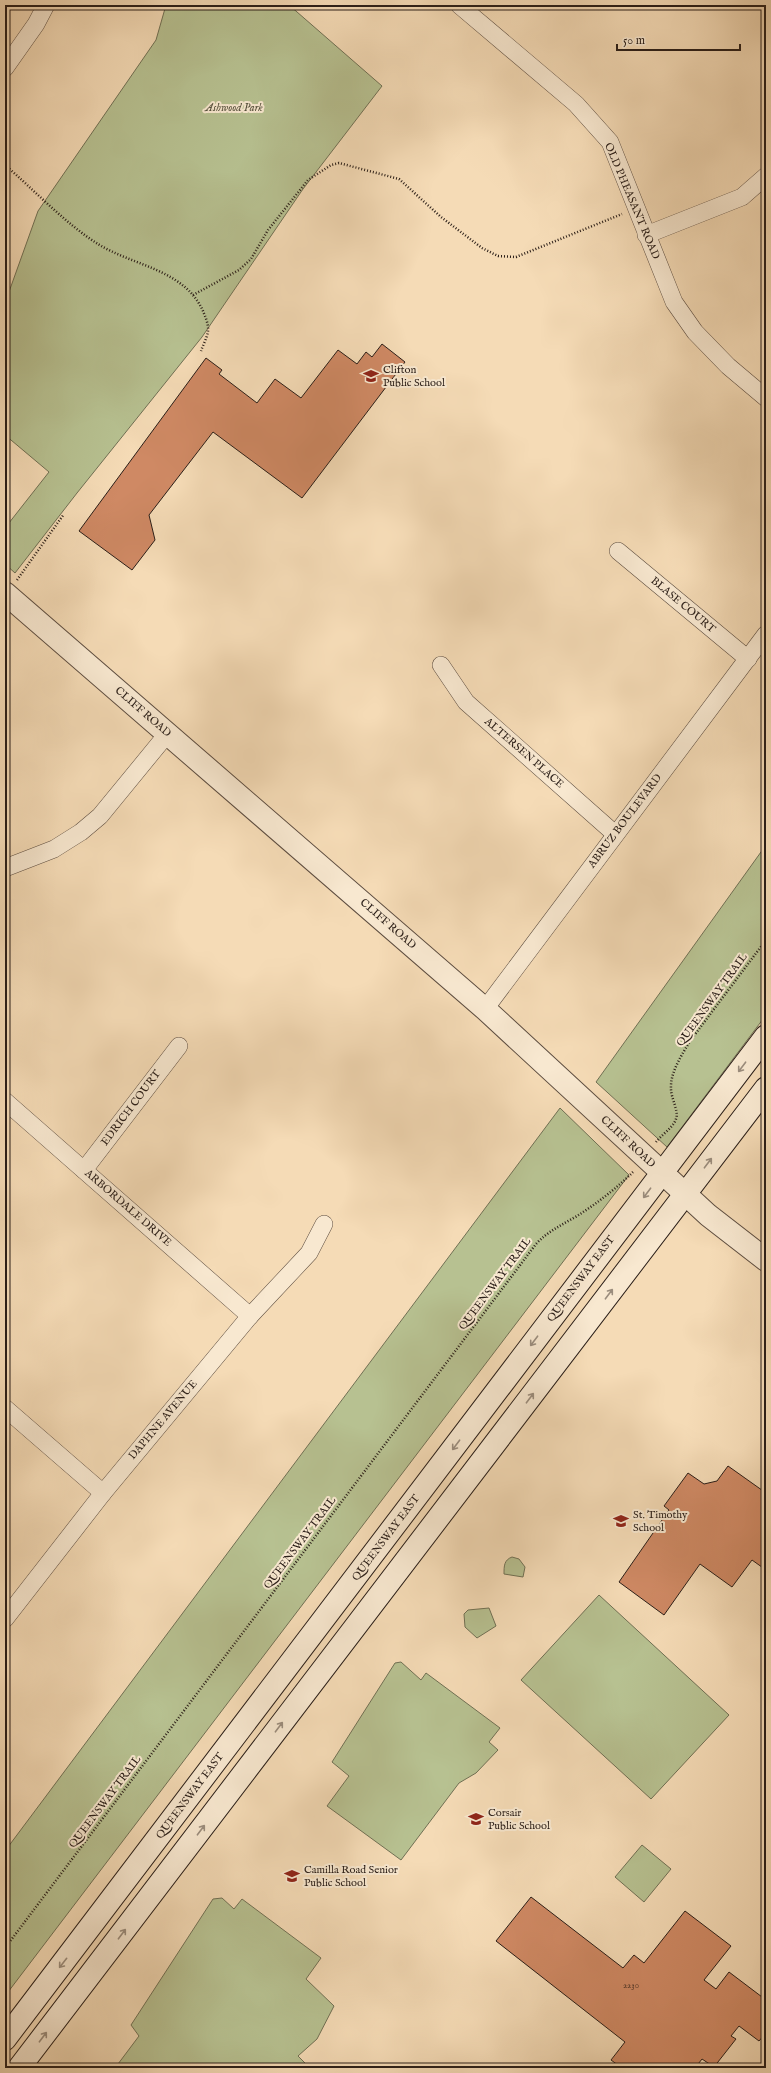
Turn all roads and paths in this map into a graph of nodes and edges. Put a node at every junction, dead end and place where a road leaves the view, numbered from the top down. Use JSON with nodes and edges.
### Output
{"nodes":[{"id":1,"x":46,"y":5,"type":"edge"},
{"id":2,"x":459,"y":5,"type":"edge"},
{"id":3,"x":5,"y":68,"type":"edge"},
{"id":4,"x":5,"y":165,"type":"edge"},
{"id":5,"x":766,"y":176,"type":"edge"},
{"id":6,"x":637,"y":208,"type":"junction"},
{"id":7,"x":646,"y":235,"type":"junction"},
{"id":8,"x":193,"y":295,"type":"junction"},
{"id":9,"x":201,"y":351,"type":"dead end"},
{"id":10,"x":766,"y":398,"type":"edge"},
{"id":11,"x":64,"y":514,"type":"dead end"},
{"id":12,"x":618,"y":551,"type":"dead end"},
{"id":13,"x":6,"y":594,"type":"edge"},
{"id":14,"x":766,"y":634,"type":"edge"},
{"id":15,"x":748,"y":659,"type":"junction"},
{"id":16,"x":441,"y":665,"type":"dead end"},
{"id":17,"x":168,"y":733,"type":"junction"},
{"id":18,"x":615,"y":834,"type":"junction"},
{"id":19,"x":5,"y":868,"type":"edge"},
{"id":20,"x":766,"y":940,"type":"edge"},
{"id":21,"x":485,"y":1009,"type":"junction"},
{"id":22,"x":766,"y":1036,"type":"edge"},
{"id":23,"x":178,"y":1046,"type":"dead end"},
{"id":24,"x":766,"y":1088,"type":"edge"},
{"id":25,"x":5,"y":1101,"type":"edge"},
{"id":26,"x":661,"y":1136,"type":"dead end"},
{"id":27,"x":84,"y":1170,"type":"junction"},
{"id":28,"x":632,"y":1173,"type":"dead end"},
{"id":29,"x":662,"y":1173,"type":"junction"},
{"id":30,"x":685,"y":1194,"type":"junction"},
{"id":31,"x":324,"y":1224,"type":"dead end"},
{"id":32,"x":766,"y":1260,"type":"edge"},
{"id":33,"x":250,"y":1316,"type":"junction"},
{"id":34,"x":5,"y":1408,"type":"edge"},
{"id":35,"x":103,"y":1493,"type":"junction"},
{"id":36,"x":5,"y":1619,"type":"edge"},
{"id":37,"x":5,"y":1948,"type":"edge"},
{"id":38,"x":5,"y":2039,"type":"edge"},
{"id":39,"x":19,"y":2068,"type":"edge"}],
"edges":[{"from":1,"to":3,"type":"street"},
{"from":2,"to":6,"type":"street","name":"OLD PHEASANT ROAD"},
{"from":4,"to":8,"type":"path"},
{"from":5,"to":7,"type":"street"},
{"from":6,"to":7,"type":"street","name":"OLD PHEASANT ROAD"},
{"from":6,"to":8,"type":"path"},
{"from":7,"to":10,"type":"street","name":"OLD PHEASANT ROAD"},
{"from":8,"to":9,"type":"path"},
{"from":11,"to":13,"type":"path"},
{"from":12,"to":15,"type":"street","name":"BLASE COURT"},
{"from":13,"to":17,"type":"main road","name":"CLIFF ROAD"},
{"from":14,"to":15,"type":"street","name":"ABRUZ BOULEVARD"},
{"from":15,"to":18,"type":"street","name":"ABRUZ BOULEVARD"},
{"from":16,"to":18,"type":"street","name":"ALTERSEN PLACE"},
{"from":17,"to":19,"type":"street"},
{"from":17,"to":21,"type":"main road","name":"CLIFF ROAD"},
{"from":18,"to":21,"type":"street","name":"ABRUZ BOULEVARD"},
{"from":20,"to":26,"type":"path","name":"QUEENSWAY TRAIL"},
{"from":21,"to":29,"type":"main road","name":"CLIFF ROAD"},
{"from":22,"to":29,"type":"main road","name":"QUEENSWAY EAST","one_way":true},
{"from":23,"to":27,"type":"street","name":"EDRICH COURT"},
{"from":30,"to":24,"type":"main road","one_way":true},
{"from":25,"to":27,"type":"street","name":"ARBORDALE DRIVE"},
{"from":27,"to":33,"type":"street","name":"ARBORDALE DRIVE"},
{"from":28,"to":37,"type":"path","name":"QUEENSWAY TRAIL"},
{"from":29,"to":30,"type":"main road","name":"CLIFF ROAD"},
{"from":29,"to":38,"type":"main road","name":"QUEENSWAY EAST","one_way":true},
{"from":30,"to":32,"type":"main road","name":"CLIFF ROAD"},
{"from":39,"to":30,"type":"main road","one_way":true},
{"from":31,"to":33,"type":"street","name":"DAPHNE AVENUE"},
{"from":33,"to":35,"type":"street","name":"DAPHNE AVENUE"},
{"from":34,"to":35,"type":"street"},
{"from":35,"to":36,"type":"street","name":"DAPHNE AVENUE"}]}
